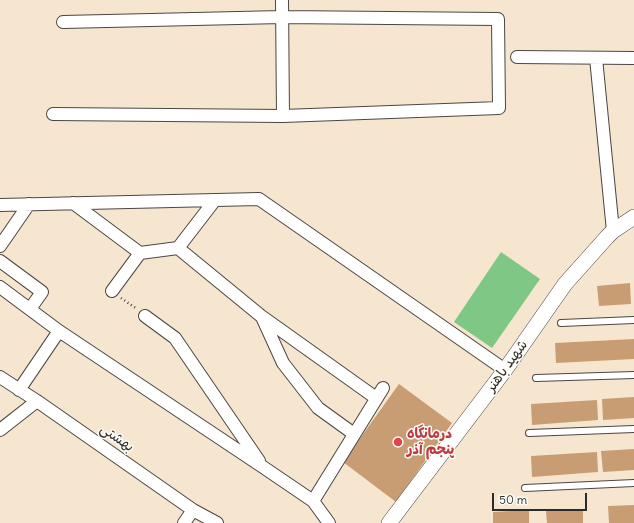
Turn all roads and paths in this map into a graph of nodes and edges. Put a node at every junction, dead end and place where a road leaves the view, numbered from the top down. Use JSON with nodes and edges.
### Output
{"nodes":[{"id":1,"x":282,"y":0,"type":"edge"},
{"id":2,"x":282,"y":17,"type":"junction"},
{"id":3,"x":63,"y":22,"type":"dead end"},
{"id":4,"x":517,"y":57,"type":"dead end"},
{"id":5,"x":596,"y":58,"type":"junction"},
{"id":6,"x":634,"y":58,"type":"edge"},
{"id":7,"x":53,"y":114,"type":"dead end"},
{"id":8,"x":283,"y":116,"type":"junction"},
{"id":9,"x":215,"y":200,"type":"junction"},
{"id":10,"x":73,"y":203,"type":"junction"},
{"id":11,"x":29,"y":204,"type":"junction"},
{"id":12,"x":0,"y":205,"type":"edge"},
{"id":13,"x":633,"y":221,"type":"edge"},
{"id":14,"x":613,"y":231,"type":"junction"},
{"id":15,"x":0,"y":246,"type":"edge"},
{"id":16,"x":178,"y":248,"type":"junction"},
{"id":17,"x":140,"y":253,"type":"junction"},
{"id":18,"x":0,"y":261,"type":"edge"},
{"id":19,"x":0,"y":287,"type":"edge"},
{"id":20,"x":112,"y":291,"type":"joint"},
{"id":21,"x":30,"y":309,"type":"junction"},
{"id":22,"x":145,"y":316,"type":"joint"},
{"id":23,"x":261,"y":316,"type":"junction"},
{"id":24,"x":634,"y":320,"type":"edge"},
{"id":25,"x":561,"y":324,"type":"dead end"},
{"id":26,"x":59,"y":331,"type":"junction"},
{"id":27,"x":505,"y":370,"type":"junction"},
{"id":28,"x":634,"y":375,"type":"edge"},
{"id":29,"x":0,"y":377,"type":"edge"},
{"id":30,"x":536,"y":378,"type":"dead end"},
{"id":31,"x":383,"y":388,"type":"dead end"},
{"id":32,"x":19,"y":390,"type":"junction"},
{"id":33,"x":376,"y":398,"type":"junction"},
{"id":34,"x":37,"y":401,"type":"junction"},
{"id":35,"x":0,"y":430,"type":"edge"},
{"id":36,"x":634,"y":430,"type":"edge"},
{"id":37,"x":529,"y":433,"type":"dead end"},
{"id":38,"x":354,"y":434,"type":"junction"},
{"id":39,"x":263,"y":467,"type":"junction"},
{"id":40,"x":634,"y":483,"type":"edge"},
{"id":41,"x":525,"y":488,"type":"dead end"},
{"id":42,"x":313,"y":501,"type":"junction"},
{"id":43,"x":193,"y":510,"type":"junction"},
{"id":44,"x":184,"y":523,"type":"edge"},
{"id":45,"x":217,"y":523,"type":"edge"},
{"id":46,"x":329,"y":523,"type":"edge"},
{"id":47,"x":389,"y":523,"type":"edge"}],
"edges":[{"from":1,"to":2,"type":"street"},
{"from":2,"to":3,"type":"street"},
{"from":2,"to":8,"type":"street"},
{"from":2,"to":8,"type":"street"},
{"from":4,"to":5,"type":"street"},
{"from":5,"to":6,"type":"street"},
{"from":5,"to":14,"type":"street"},
{"from":7,"to":8,"type":"street"},
{"from":9,"to":10,"type":"street"},
{"from":9,"to":16,"type":"street"},
{"from":9,"to":27,"type":"street"},
{"from":10,"to":11,"type":"street"},
{"from":10,"to":17,"type":"street"},
{"from":11,"to":12,"type":"street"},
{"from":11,"to":15,"type":"street"},
{"from":13,"to":14,"type":"street","name":"شهید باهنر"},
{"from":14,"to":27,"type":"street","name":"شهید باهنر"},
{"from":16,"to":17,"type":"street"},
{"from":16,"to":23,"type":"street"},
{"from":17,"to":20,"type":"street"},
{"from":18,"to":21,"type":"street"},
{"from":19,"to":21,"type":"street"},
{"from":20,"to":22,"type":"path"},
{"from":21,"to":26,"type":"street"},
{"from":22,"to":39,"type":"street"},
{"from":23,"to":33,"type":"street"},
{"from":23,"to":38,"type":"street"},
{"from":24,"to":25,"type":"lane"},
{"from":26,"to":32,"type":"street"},
{"from":26,"to":39,"type":"street"},
{"from":27,"to":47,"type":"street","name":"شهید باهنر"},
{"from":28,"to":30,"type":"lane"},
{"from":29,"to":32,"type":"street","name":"بهشتی"},
{"from":31,"to":33,"type":"street"},
{"from":32,"to":34,"type":"street","name":"بهشتی"},
{"from":33,"to":38,"type":"street"},
{"from":34,"to":35,"type":"street"},
{"from":34,"to":43,"type":"street","name":"بهشتی"},
{"from":36,"to":37,"type":"lane"},
{"from":38,"to":42,"type":"street"},
{"from":39,"to":42,"type":"street"},
{"from":40,"to":41,"type":"lane"},
{"from":42,"to":46,"type":"street"},
{"from":43,"to":44,"type":"street"},
{"from":43,"to":45,"type":"street","name":"بهشتی"}]}
